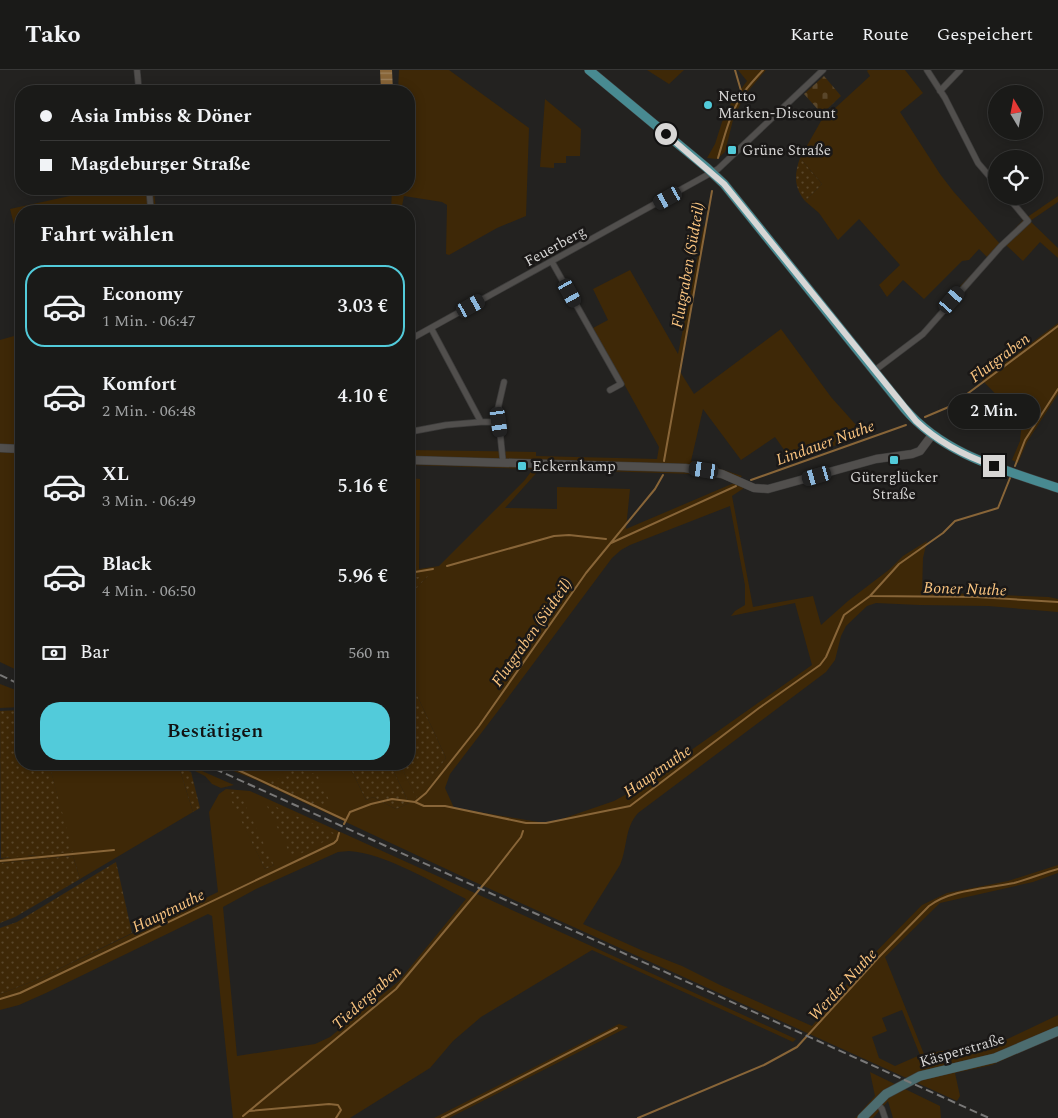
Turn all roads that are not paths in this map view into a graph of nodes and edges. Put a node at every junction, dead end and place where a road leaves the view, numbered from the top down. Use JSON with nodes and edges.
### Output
{"nodes":[{"id":1,"x":137,"y":70,"type":"edge"},
{"id":2,"x":589,"y":70,"type":"edge"},
{"id":3,"x":823,"y":70,"type":"edge"},
{"id":4,"x":927,"y":70,"type":"edge"},
{"id":5,"x":960,"y":70,"type":"edge"},
{"id":6,"x":138,"y":85,"type":"edge"},
{"id":7,"x":940,"y":91,"type":"junction"},
{"id":8,"x":712,"y":172,"type":"junction"},
{"id":9,"x":988,"y":175,"type":"edge"},
{"id":10,"x":1015,"y":205,"type":"edge"},
{"id":11,"x":552,"y":262,"type":"junction"},
{"id":12,"x":430,"y":328,"type":"junction"},
{"id":13,"x":415,"y":337,"type":"edge"},
{"id":14,"x":874,"y":370,"type":"junction"},
{"id":15,"x":504,"y":382,"type":"dead end"},
{"id":16,"x":610,"y":390,"type":"dead end"},
{"id":17,"x":481,"y":422,"type":"junction"},
{"id":18,"x":499,"y":422,"type":"junction"},
{"id":19,"x":415,"y":431,"type":"edge"},
{"id":20,"x":932,"y":435,"type":"junction"},
{"id":21,"x":0,"y":448,"type":"edge"},
{"id":22,"x":15,"y":449,"type":"edge"},
{"id":23,"x":415,"y":460,"type":"edge"},
{"id":24,"x":503,"y":462,"type":"junction"},
{"id":25,"x":1058,"y":488,"type":"edge"},
{"id":26,"x":1058,"y":1031,"type":"edge"},
{"id":27,"x":877,"y":1103,"type":"junction"},
{"id":28,"x":862,"y":1118,"type":"edge"},
{"id":29,"x":885,"y":1118,"type":"edge"}],
"edges":[{"from":1,"to":6,"type":"street"},
{"from":2,"to":8,"type":"main road"},
{"from":3,"to":8,"type":"street"},
{"from":4,"to":7,"type":"street"},
{"from":5,"to":7,"type":"street"},
{"from":7,"to":9,"type":"street"},
{"from":8,"to":11,"type":"street","name":"Feuerberg"},
{"from":8,"to":14,"type":"main road"},
{"from":10,"to":14,"type":"street"},
{"from":11,"to":12,"type":"street","name":"Feuerberg"},
{"from":11,"to":16,"type":"street"},
{"from":12,"to":13,"type":"street","name":"Feuerberg"},
{"from":12,"to":17,"type":"street"},
{"from":14,"to":20,"type":"main road"},
{"from":15,"to":18,"type":"street"},
{"from":17,"to":18,"type":"street"},
{"from":17,"to":19,"type":"street"},
{"from":18,"to":24,"type":"street"},
{"from":20,"to":24,"type":"street"},
{"from":20,"to":25,"type":"main road"},
{"from":21,"to":22,"type":"street"},
{"from":23,"to":24,"type":"street"},
{"from":26,"to":27,"type":"main road","name":"Käsperstraße"},
{"from":27,"to":28,"type":"main road","name":"Käsperstraße"},
{"from":27,"to":29,"type":"street"}]}
